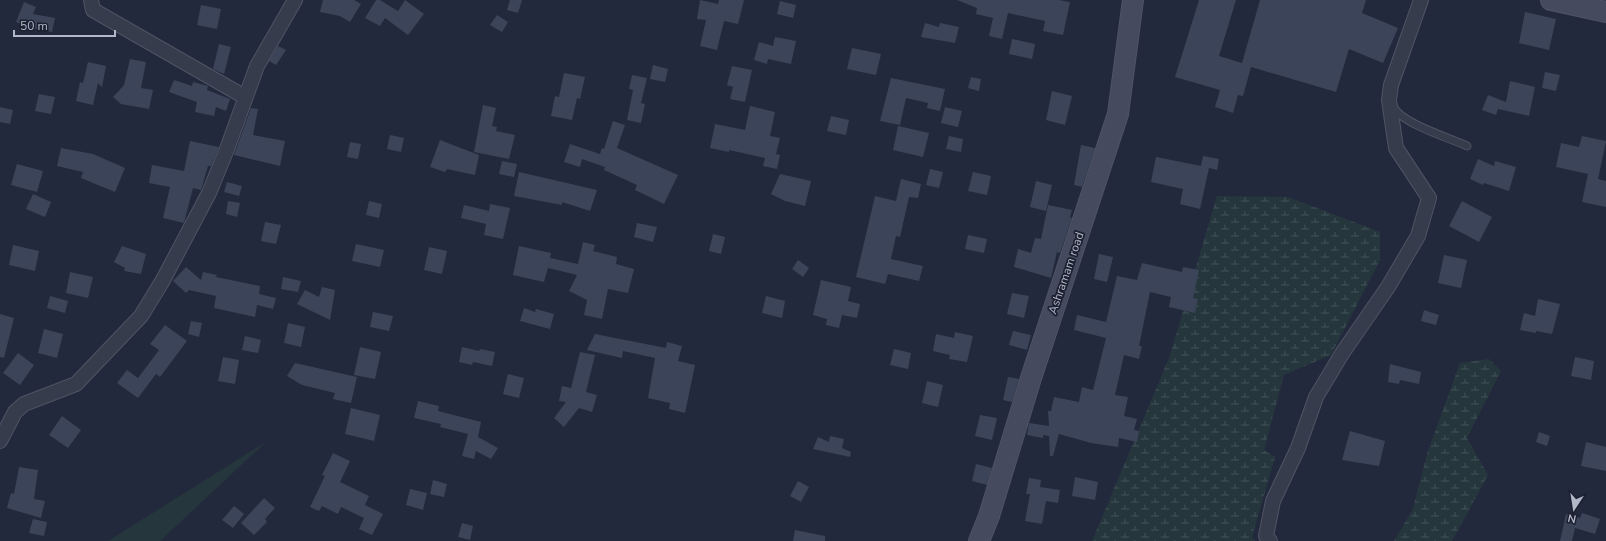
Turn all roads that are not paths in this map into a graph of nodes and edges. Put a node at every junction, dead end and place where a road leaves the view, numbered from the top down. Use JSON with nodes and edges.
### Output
{"nodes":[{"id":1,"x":91,"y":0,"type":"edge"},
{"id":2,"x":295,"y":0,"type":"edge"},
{"id":3,"x":1133,"y":0,"type":"edge"},
{"id":4,"x":1421,"y":0,"type":"edge"},
{"id":5,"x":1551,"y":0,"type":"edge"},
{"id":6,"x":1606,"y":12,"type":"edge"},
{"id":7,"x":245,"y":97,"type":"junction"},
{"id":8,"x":1389,"y":100,"type":"junction"},
{"id":9,"x":1467,"y":146,"type":"dead end"},
{"id":10,"x":0,"y":441,"type":"edge"},
{"id":11,"x":979,"y":541,"type":"edge"},
{"id":12,"x":1270,"y":541,"type":"edge"}],
"edges":[{"from":1,"to":7,"type":"street"},
{"from":2,"to":7,"type":"street"},
{"from":3,"to":11,"type":"main road","name":"Ashramam road"},
{"from":4,"to":8,"type":"street"},
{"from":5,"to":6,"type":"main road"},
{"from":7,"to":10,"type":"street"},
{"from":8,"to":9,"type":"lane"},
{"from":8,"to":12,"type":"street"}]}
